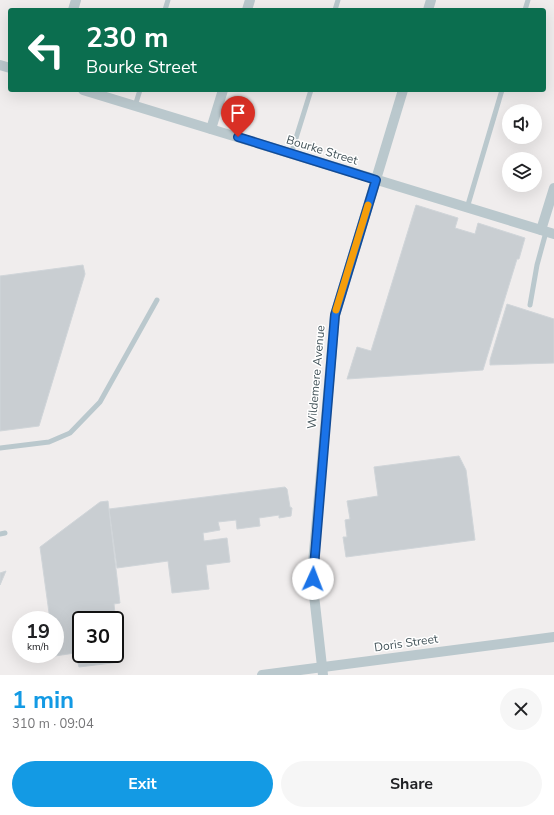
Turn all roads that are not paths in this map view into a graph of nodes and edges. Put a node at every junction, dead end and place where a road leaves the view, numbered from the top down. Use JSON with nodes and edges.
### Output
{"nodes":[{"id":1,"x":89,"y":92,"type":"edge"},
{"id":2,"x":139,"y":92,"type":"edge"},
{"id":3,"x":222,"y":92,"type":"edge"},
{"id":4,"x":310,"y":92,"type":"edge"},
{"id":5,"x":402,"y":92,"type":"edge"},
{"id":6,"x":501,"y":92,"type":"edge"},
{"id":7,"x":135,"y":106,"type":"junction"},
{"id":8,"x":211,"y":129,"type":"junction"},
{"id":9,"x":291,"y":154,"type":"junction"},
{"id":10,"x":376,"y":180,"type":"junction"},
{"id":11,"x":554,"y":188,"type":"edge"},
{"id":12,"x":467,"y":208,"type":"junction"},
{"id":13,"x":547,"y":232,"type":"edge"},
{"id":14,"x":157,"y":300,"type":"dead end"},
{"id":15,"x":530,"y":305,"type":"dead end"},
{"id":16,"x":0,"y":448,"type":"edge"},
{"id":17,"x":554,"y":636,"type":"edge"},
{"id":18,"x":323,"y":671,"type":"edge"},
{"id":19,"x":262,"y":675,"type":"edge"}],
"edges":[{"from":1,"to":7,"type":"street","name":"Bourke Street"},
{"from":2,"to":7,"type":"lane"},
{"from":3,"to":8,"type":"street"},
{"from":4,"to":9,"type":"lane"},
{"from":5,"to":10,"type":"street","name":"Wildemere Avenue"},
{"from":6,"to":12,"type":"lane"},
{"from":7,"to":8,"type":"street","name":"Bourke Street"},
{"from":8,"to":9,"type":"street","name":"Bourke Street"},
{"from":9,"to":10,"type":"street","name":"Bourke Street"},
{"from":10,"to":12,"type":"street","name":"Bourke Street"},
{"from":10,"to":18,"type":"street","name":"Wildemere Avenue"},
{"from":11,"to":13,"type":"street"},
{"from":12,"to":13,"type":"street","name":"Bourke Street"},
{"from":13,"to":15,"type":"lane"},
{"from":14,"to":16,"type":"lane"},
{"from":17,"to":18,"type":"street","name":"Doris Street"},
{"from":18,"to":19,"type":"street","name":"Doris Street"}]}
